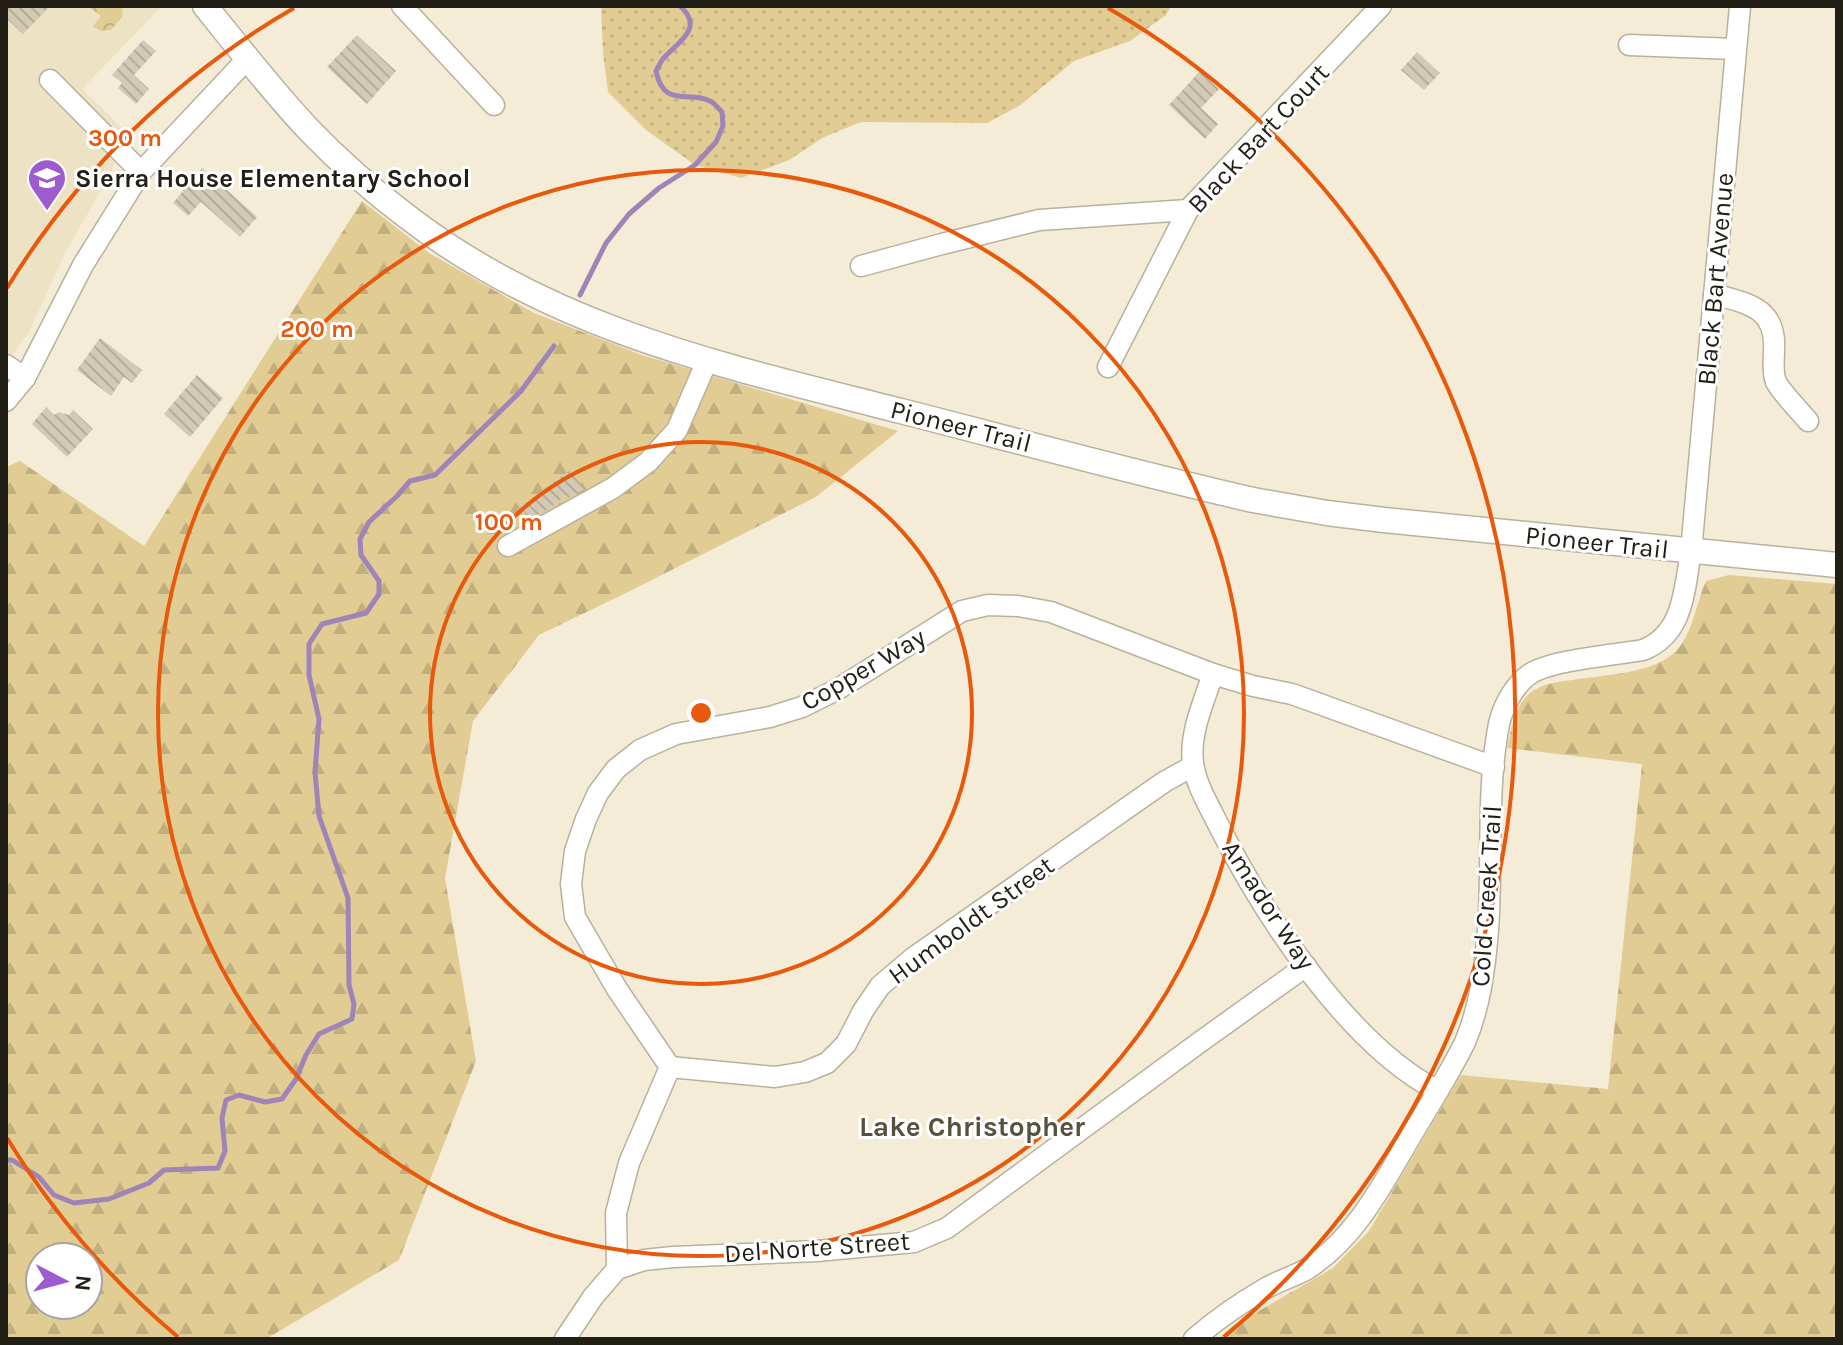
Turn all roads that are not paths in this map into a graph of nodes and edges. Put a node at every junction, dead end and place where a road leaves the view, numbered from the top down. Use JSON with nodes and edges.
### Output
{"nodes":[{"id":1,"x":205,"y":6,"type":"edge"},
{"id":2,"x":402,"y":6,"type":"edge"},
{"id":3,"x":1381,"y":6,"type":"edge"},
{"id":4,"x":1740,"y":6,"type":"edge"},
{"id":5,"x":1629,"y":45,"type":"dead end"},
{"id":6,"x":1735,"y":49,"type":"junction"},
{"id":7,"x":248,"y":58,"type":"junction"},
{"id":8,"x":50,"y":80,"type":"dead end"},
{"id":9,"x":494,"y":105,"type":"dead end"},
{"id":10,"x":141,"y":172,"type":"junction"},
{"id":11,"x":1188,"y":210,"type":"junction"},
{"id":12,"x":861,"y":266,"type":"dead end"},
{"id":13,"x":1714,"y":294,"type":"junction"},
{"id":14,"x":707,"y":361,"type":"junction"},
{"id":15,"x":6,"y":365,"type":"edge"},
{"id":16,"x":1108,"y":367,"type":"dead end"},
{"id":17,"x":25,"y":378,"type":"junction"},
{"id":18,"x":6,"y":401,"type":"edge"},
{"id":19,"x":1808,"y":421,"type":"dead end"},
{"id":20,"x":508,"y":546,"type":"dead end"},
{"id":21,"x":1691,"y":552,"type":"junction"},
{"id":22,"x":1837,"y":565,"type":"edge"},
{"id":23,"x":1213,"y":674,"type":"junction"},
{"id":24,"x":1193,"y":766,"type":"junction"},
{"id":25,"x":1494,"y":767,"type":"junction"},
{"id":26,"x":1306,"y":966,"type":"junction"},
{"id":27,"x":670,"y":1067,"type":"junction"},
{"id":28,"x":1438,"y":1091,"type":"junction"},
{"id":29,"x":617,"y":1269,"type":"junction"},
{"id":30,"x":565,"y":1339,"type":"edge"},
{"id":31,"x":1194,"y":1339,"type":"edge"}],
"edges":[{"from":1,"to":7,"type":"main road","name":"Pioneer Trail"},
{"from":2,"to":9,"type":"street"},
{"from":3,"to":11,"type":"street","name":"Black Bart Court"},
{"from":4,"to":6,"type":"street","name":"Black Bart Avenue"},
{"from":5,"to":6,"type":"street"},
{"from":6,"to":13,"type":"street","name":"Black Bart Avenue"},
{"from":7,"to":10,"type":"street"},
{"from":7,"to":14,"type":"main road","name":"Pioneer Trail"},
{"from":8,"to":10,"type":"street"},
{"from":10,"to":17,"type":"street"},
{"from":11,"to":12,"type":"street"},
{"from":11,"to":16,"type":"street","name":"Black Bart Court"},
{"from":13,"to":19,"type":"street"},
{"from":13,"to":21,"type":"street","name":"Black Bart Avenue"},
{"from":14,"to":20,"type":"street"},
{"from":14,"to":21,"type":"main road","name":"Pioneer Trail"},
{"from":15,"to":17,"type":"street"},
{"from":17,"to":18,"type":"street"},
{"from":21,"to":22,"type":"main road","name":"Pioneer Trail"},
{"from":21,"to":25,"type":"street","name":"Cold Creek Trail"},
{"from":23,"to":24,"type":"street","name":"Amador Way"},
{"from":23,"to":25,"type":"street","name":"Copper Way"},
{"from":23,"to":27,"type":"street","name":"Copper Way"},
{"from":24,"to":26,"type":"street","name":"Amador Way"},
{"from":24,"to":27,"type":"street","name":"Humboldt Street"},
{"from":25,"to":28,"type":"street","name":"Cold Creek Trail"},
{"from":26,"to":28,"type":"street","name":"Amador Way"},
{"from":26,"to":29,"type":"street","name":"Del Norte Street"},
{"from":27,"to":29,"type":"street"},
{"from":28,"to":31,"type":"street","name":"Cold Creek Trail"},
{"from":29,"to":30,"type":"street"}]}
